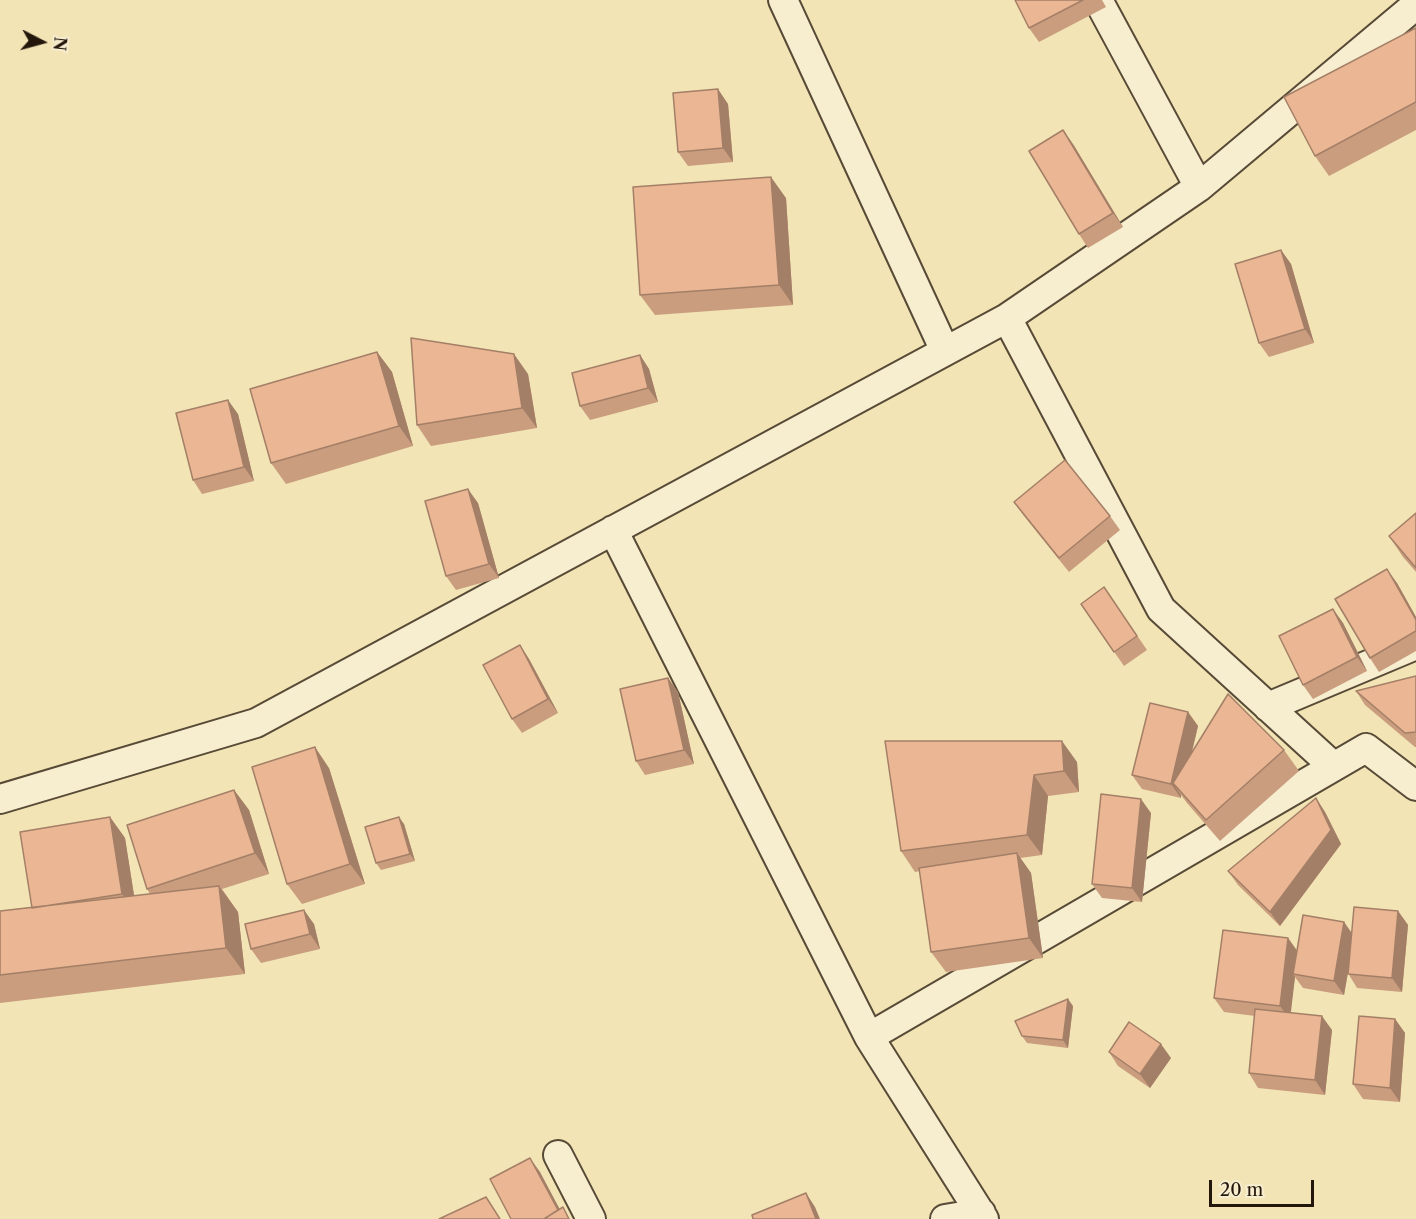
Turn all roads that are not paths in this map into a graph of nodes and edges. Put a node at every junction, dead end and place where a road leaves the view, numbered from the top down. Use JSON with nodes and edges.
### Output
{"nodes":[{"id":1,"x":783,"y":0,"type":"edge"},
{"id":2,"x":1098,"y":0,"type":"edge"},
{"id":3,"x":1416,"y":5,"type":"edge"},
{"id":4,"x":1199,"y":186,"type":"junction"},
{"id":5,"x":1007,"y":318,"type":"junction"},
{"id":6,"x":945,"y":351,"type":"junction"},
{"id":7,"x":613,"y":530,"type":"junction"},
{"id":8,"x":1416,"y":645,"type":"edge"},
{"id":9,"x":1268,"y":707,"type":"junction"},
{"id":10,"x":1333,"y":766,"type":"junction"},
{"id":11,"x":1416,"y":786,"type":"edge"},
{"id":12,"x":0,"y":799,"type":"edge"},
{"id":13,"x":868,"y":1037,"type":"junction"},
{"id":14,"x":558,"y":1155,"type":"dead end"},
{"id":15,"x":982,"y":1216,"type":"edge"},
{"id":16,"x":591,"y":1219,"type":"edge"},
{"id":17,"x":945,"y":1219,"type":"edge"}],
"edges":[{"from":1,"to":6,"type":"street"},
{"from":2,"to":4,"type":"street"},
{"from":3,"to":4,"type":"street"},
{"from":4,"to":5,"type":"street"},
{"from":5,"to":6,"type":"street"},
{"from":5,"to":9,"type":"street"},
{"from":6,"to":7,"type":"street"},
{"from":7,"to":12,"type":"street"},
{"from":7,"to":13,"type":"street"},
{"from":8,"to":9,"type":"street"},
{"from":9,"to":10,"type":"street"},
{"from":10,"to":11,"type":"street"},
{"from":10,"to":13,"type":"street"},
{"from":13,"to":15,"type":"street"},
{"from":14,"to":16,"type":"street"},
{"from":15,"to":17,"type":"street"}]}
